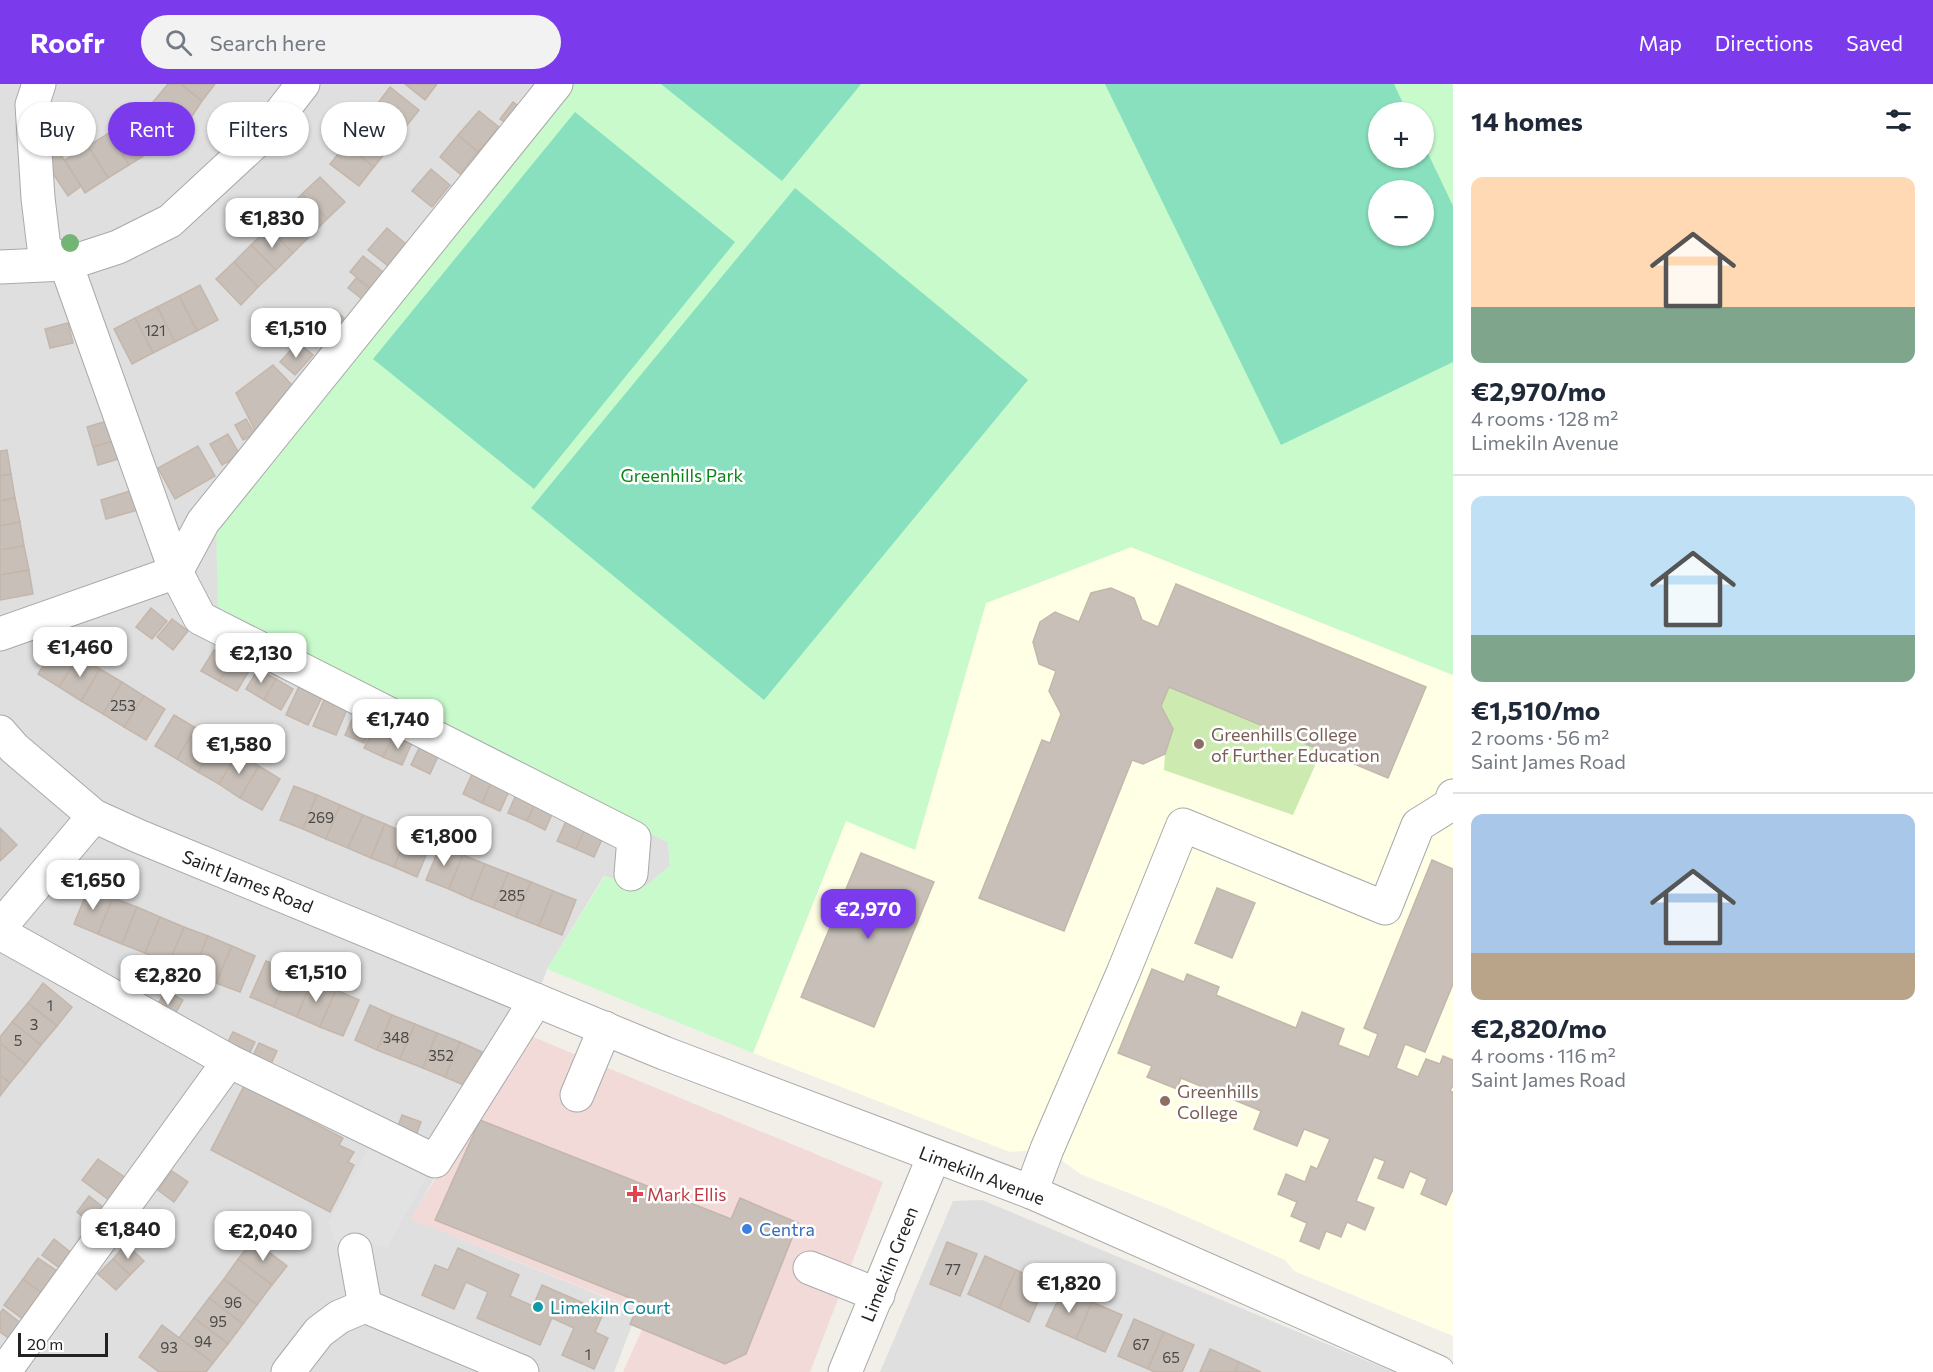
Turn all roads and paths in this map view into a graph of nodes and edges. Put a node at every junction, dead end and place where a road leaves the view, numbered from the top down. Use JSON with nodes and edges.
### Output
{"nodes":[{"id":1,"x":39,"y":84,"type":"edge"},
{"id":2,"x":303,"y":84,"type":"edge"},
{"id":3,"x":556,"y":84,"type":"edge"},
{"id":4,"x":66,"y":264,"type":"junction"},
{"id":5,"x":0,"y":267,"type":"edge"},
{"id":6,"x":176,"y":572,"type":"junction"},
{"id":7,"x":0,"y":634,"type":"edge"},
{"id":8,"x":0,"y":732,"type":"edge"},
{"id":9,"x":1453,"y":796,"type":"edge"},
{"id":10,"x":94,"y":816,"type":"junction"},
{"id":11,"x":631,"y":874,"type":"dead end"},
{"id":12,"x":0,"y":927,"type":"edge"},
{"id":13,"x":0,"y":933,"type":"edge"},
{"id":14,"x":538,"y":1000,"type":"junction"},
{"id":15,"x":605,"y":1028,"type":"junction"},
{"id":16,"x":229,"y":1061,"type":"junction"},
{"id":17,"x":577,"y":1095,"type":"dead end"},
{"id":18,"x":934,"y":1156,"type":"junction"},
{"id":19,"x":1031,"y":1192,"type":"junction"},
{"id":20,"x":355,"y":1250,"type":"dead end"},
{"id":21,"x":810,"y":1268,"type":"dead end"},
{"id":22,"x":878,"y":1295,"type":"junction"},
{"id":23,"x":365,"y":1306,"type":"junction"},
{"id":24,"x":4,"y":1372,"type":"edge"},
{"id":25,"x":288,"y":1372,"type":"edge"},
{"id":26,"x":522,"y":1372,"type":"edge"},
{"id":27,"x":845,"y":1372,"type":"edge"},
{"id":28,"x":1438,"y":1372,"type":"edge"}],
"edges":[{"from":1,"to":4,"type":"street"},
{"from":2,"to":4,"type":"street"},
{"from":3,"to":6,"type":"street"},
{"from":4,"to":5,"type":"street"},
{"from":4,"to":6,"type":"street"},
{"from":6,"to":7,"type":"street"},
{"from":6,"to":11,"type":"street"},
{"from":8,"to":10,"type":"street","name":"Saint James Road"},
{"from":9,"to":19,"type":"street"},
{"from":10,"to":12,"type":"street"},
{"from":10,"to":14,"type":"street","name":"Saint James Road"},
{"from":13,"to":16,"type":"street"},
{"from":14,"to":15,"type":"street","name":"Limekiln Avenue"},
{"from":14,"to":16,"type":"street"},
{"from":15,"to":17,"type":"street"},
{"from":15,"to":18,"type":"street","name":"Limekiln Avenue"},
{"from":16,"to":24,"type":"street"},
{"from":18,"to":19,"type":"street","name":"Limekiln Avenue"},
{"from":18,"to":22,"type":"street","name":"Limekiln Green"},
{"from":19,"to":28,"type":"street","name":"Limekiln Avenue"},
{"from":20,"to":23,"type":"street"},
{"from":21,"to":22,"type":"street"},
{"from":22,"to":27,"type":"street","name":"Limekiln Green"},
{"from":23,"to":25,"type":"street"},
{"from":23,"to":26,"type":"street"}]}
